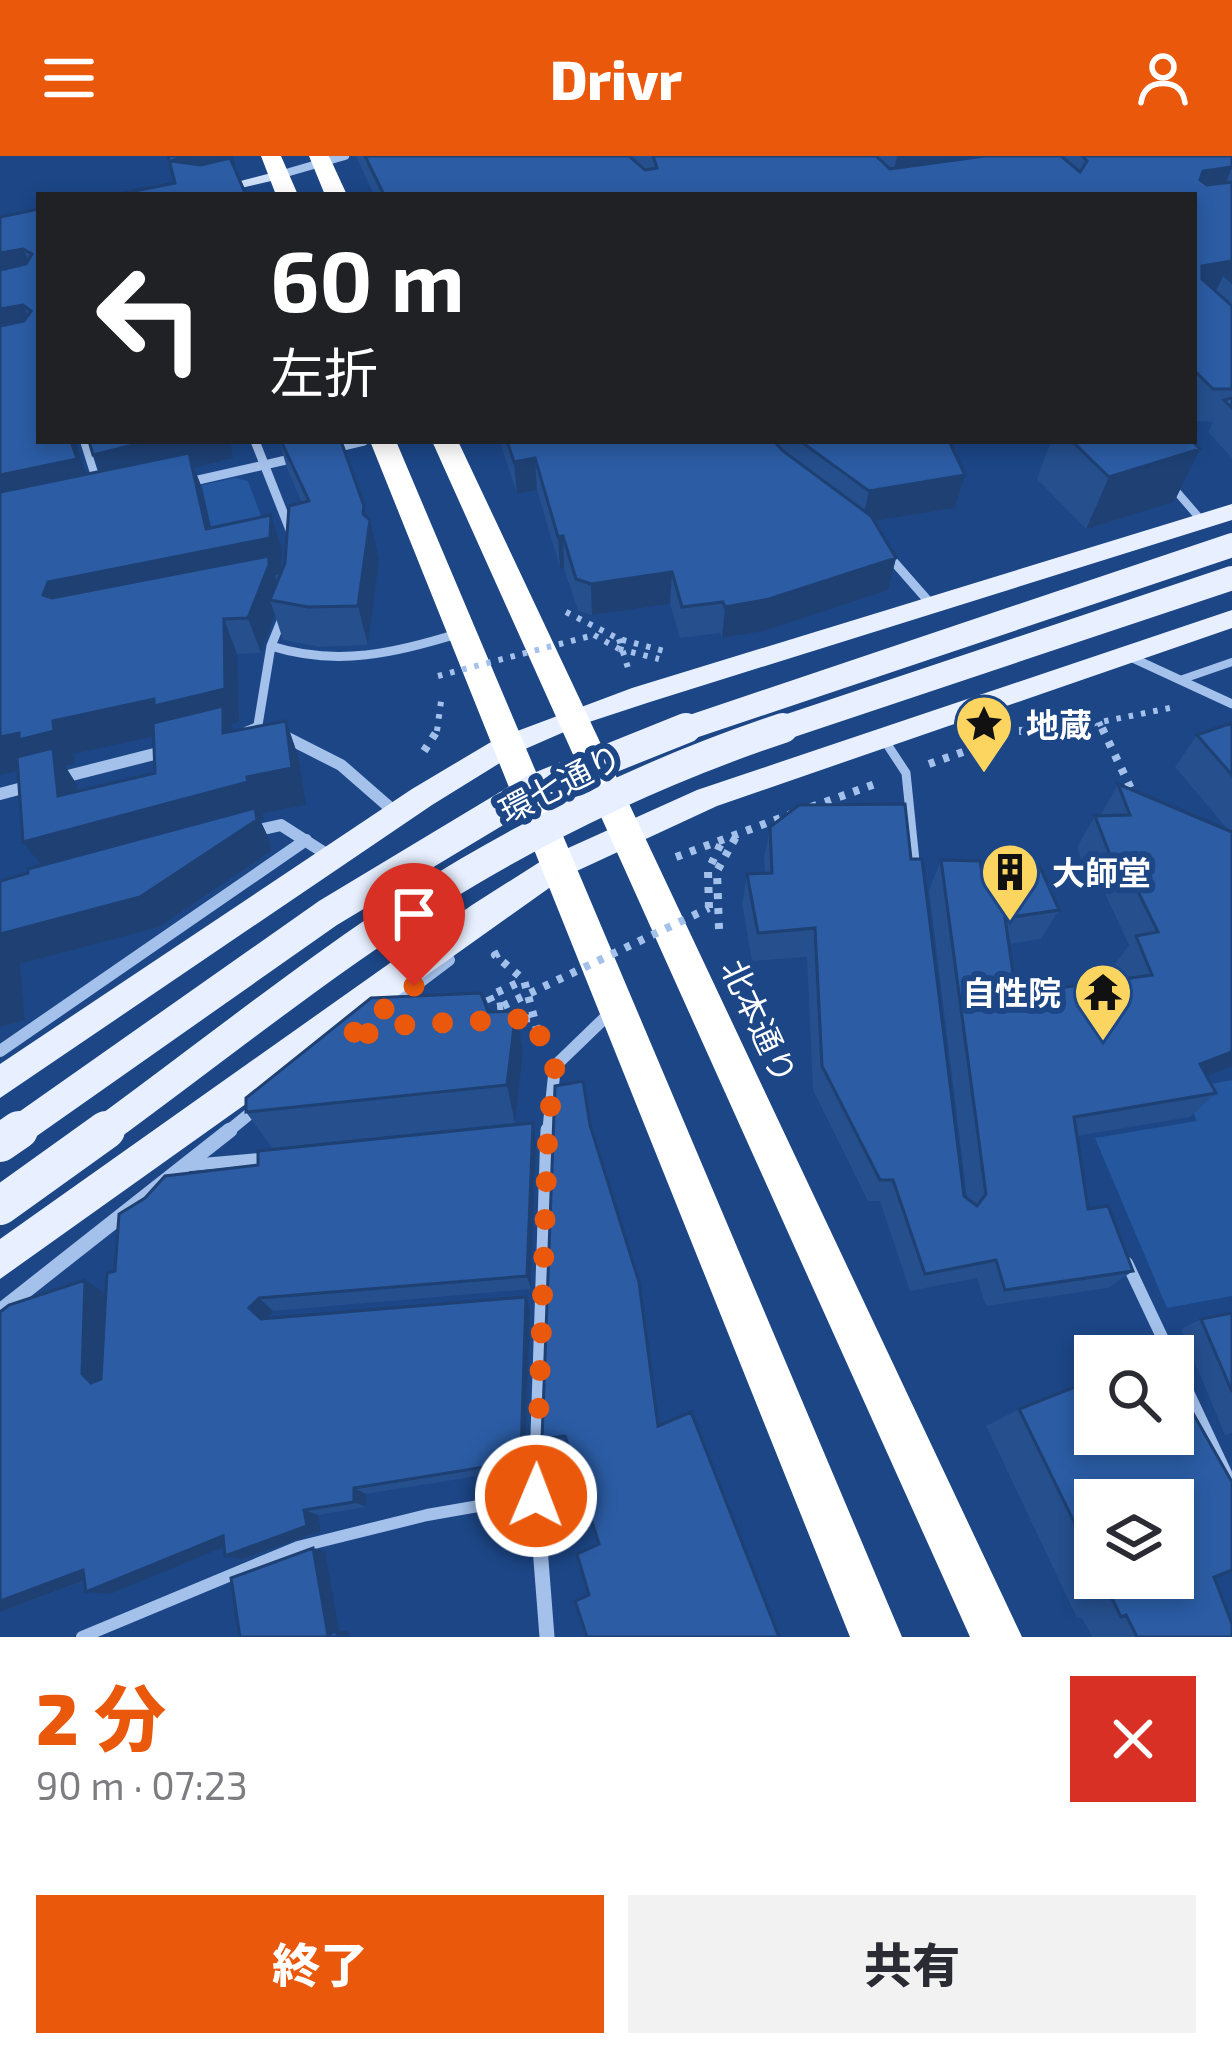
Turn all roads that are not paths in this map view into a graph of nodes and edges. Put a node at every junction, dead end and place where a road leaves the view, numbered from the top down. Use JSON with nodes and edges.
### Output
{"nodes":[{"id":1,"x":345,"y":156,"type":"edge"},
{"id":2,"x":321,"y":160,"type":"edge"},
{"id":3,"x":279,"y":175,"type":"edge"},
{"id":4,"x":206,"y":192,"type":"edge"},
{"id":5,"x":334,"y":192,"type":"edge"},
{"id":6,"x":85,"y":444,"type":"edge"},
{"id":7,"x":256,"y":444,"type":"edge"},
{"id":8,"x":352,"y":444,"type":"edge"},
{"id":9,"x":384,"y":444,"type":"edge"},
{"id":10,"x":446,"y":444,"type":"edge"},
{"id":11,"x":265,"y":466,"type":"junction"},
{"id":12,"x":1160,"y":474,"type":"edge"},
{"id":13,"x":97,"y":481,"type":"edge"},
{"id":14,"x":185,"y":483,"type":"joint"},
{"id":15,"x":165,"y":488,"type":"edge"},
{"id":16,"x":1232,"y":512,"type":"edge"},
{"id":17,"x":1202,"y":521,"type":"junction"},
{"id":18,"x":872,"y":543,"type":"edge"},
{"id":19,"x":1232,"y":544,"type":"edge"},
{"id":20,"x":292,"y":558,"type":"edge"},
{"id":21,"x":1232,"y":578,"type":"edge"},
{"id":22,"x":289,"y":602,"type":"edge"},
{"id":23,"x":930,"y":603,"type":"junction"},
{"id":24,"x":1232,"y":619,"type":"edge"},
{"id":25,"x":460,"y":634,"type":"junction"},
{"id":26,"x":271,"y":646,"type":"junction"},
{"id":27,"x":1126,"y":655,"type":"junction"},
{"id":28,"x":1232,"y":662,"type":"edge"},
{"id":29,"x":1183,"y":679,"type":"junction"},
{"id":30,"x":1232,"y":704,"type":"edge"},
{"id":31,"x":570,"y":718,"type":"junction"},
{"id":32,"x":257,"y":731,"type":"junction"},
{"id":33,"x":241,"y":733,"type":"edge"},
{"id":34,"x":883,"y":737,"type":"junction"},
{"id":35,"x":506,"y":746,"type":"junction"},
{"id":36,"x":174,"y":749,"type":"edge"},
{"id":37,"x":0,"y":794,"type":"edge"},
{"id":38,"x":396,"y":813,"type":"junction"},
{"id":39,"x":627,"y":832,"type":"junction"},
{"id":40,"x":243,"y":834,"type":"edge"},
{"id":41,"x":318,"y":848,"type":"junction"},
{"id":42,"x":556,"y":867,"type":"junction"},
{"id":43,"x":918,"y":882,"type":"edge"},
{"id":44,"x":449,"y":960,"type":"dead end"},
{"id":45,"x":615,"y":1008,"type":"junction"},
{"id":46,"x":379,"y":1013,"type":"edge"},
{"id":47,"x":0,"y":1051,"type":"edge"},
{"id":48,"x":0,"y":1082,"type":"edge"},
{"id":49,"x":273,"y":1095,"type":"edge"},
{"id":50,"x":548,"y":1129,"type":"junction"},
{"id":51,"x":527,"y":1132,"type":"edge"},
{"id":52,"x":0,"y":1143,"type":"edge"},
{"id":53,"x":281,"y":1157,"type":"edge"},
{"id":54,"x":186,"y":1166,"type":"junction"},
{"id":55,"x":0,"y":1206,"type":"edge"},
{"id":56,"x":119,"y":1218,"type":"junction"},
{"id":57,"x":1116,"y":1240,"type":"edge"},
{"id":58,"x":118,"y":1241,"type":"edge"},
{"id":59,"x":0,"y":1261,"type":"edge"},
{"id":60,"x":541,"y":1299,"type":"junction"},
{"id":61,"x":520,"y":1300,"type":"edge"},
{"id":62,"x":0,"y":1310,"type":"edge"},
{"id":63,"x":1161,"y":1335,"type":"edge"},
{"id":64,"x":1194,"y":1400,"type":"edge"},
{"id":65,"x":1227,"y":1462,"type":"edge"},
{"id":66,"x":1232,"y":1486,"type":"edge"},
{"id":67,"x":536,"y":1496,"type":"junction"},
{"id":68,"x":82,"y":1637,"type":"edge"},
{"id":69,"x":547,"y":1637,"type":"edge"},
{"id":70,"x":877,"y":1637,"type":"edge"},
{"id":71,"x":996,"y":1637,"type":"edge"}],
"edges":[{"from":1,"to":2,"type":"street"},
{"from":2,"to":3,"type":"street"},
{"from":2,"to":5,"type":"highway"},
{"from":3,"to":4,"type":"street"},
{"from":6,"to":13,"type":"lane"},
{"from":7,"to":11,"type":"street"},
{"from":8,"to":11,"type":"street"},
{"from":9,"to":25,"type":"highway"},
{"from":10,"to":31,"type":"highway","name":"北本通り"},
{"from":11,"to":14,"type":"street"},
{"from":11,"to":20,"type":"street"},
{"from":12,"to":17,"type":"lane"},
{"from":14,"to":15,"type":"lane"},
{"from":16,"to":17,"type":"main road"},
{"from":17,"to":23,"type":"main road"},
{"from":18,"to":23,"type":"street"},
{"from":19,"to":52,"type":"main road","name":"環七通り","bridge":true},
{"from":21,"to":55,"type":"main road","name":"環七通り","bridge":true},
{"from":22,"to":26,"type":"street"},
{"from":23,"to":31,"type":"main road"},
{"from":24,"to":27,"type":"main road"},
{"from":25,"to":26,"type":"street"},
{"from":25,"to":35,"type":"highway"},
{"from":26,"to":32,"type":"street"},
{"from":27,"to":29,"type":"street"},
{"from":27,"to":34,"type":"main road"},
{"from":28,"to":29,"type":"lane"},
{"from":29,"to":30,"type":"street"},
{"from":31,"to":35,"type":"main road"},
{"from":31,"to":39,"type":"highway","name":"北本通り"},
{"from":32,"to":33,"type":"street"},
{"from":32,"to":38,"type":"street"},
{"from":34,"to":39,"type":"main road"},
{"from":34,"to":43,"type":"lane"},
{"from":35,"to":38,"type":"main road"},
{"from":35,"to":42,"type":"highway"},
{"from":36,"to":37,"type":"street"},
{"from":38,"to":41,"type":"main road"},
{"from":39,"to":42,"type":"main road"},
{"from":39,"to":71,"type":"highway","name":"北本通り"},
{"from":40,"to":41,"type":"street"},
{"from":41,"to":47,"type":"street"},
{"from":41,"to":48,"type":"main road"},
{"from":42,"to":45,"type":"highway"},
{"from":42,"to":59,"type":"main road"},
{"from":44,"to":46,"type":"street"},
{"from":45,"to":50,"type":"street"},
{"from":45,"to":70,"type":"highway"},
{"from":49,"to":54,"type":"street"},
{"from":50,"to":51,"type":"lane"},
{"from":50,"to":60,"type":"street"},
{"from":53,"to":54,"type":"lane"},
{"from":54,"to":56,"type":"street"},
{"from":56,"to":58,"type":"lane"},
{"from":56,"to":62,"type":"street"},
{"from":57,"to":63,"type":"lane"},
{"from":60,"to":61,"type":"lane"},
{"from":60,"to":67,"type":"street"},
{"from":64,"to":65,"type":"lane"},
{"from":65,"to":66,"type":"lane"},
{"from":67,"to":68,"type":"lane"},
{"from":67,"to":69,"type":"street"}]}
